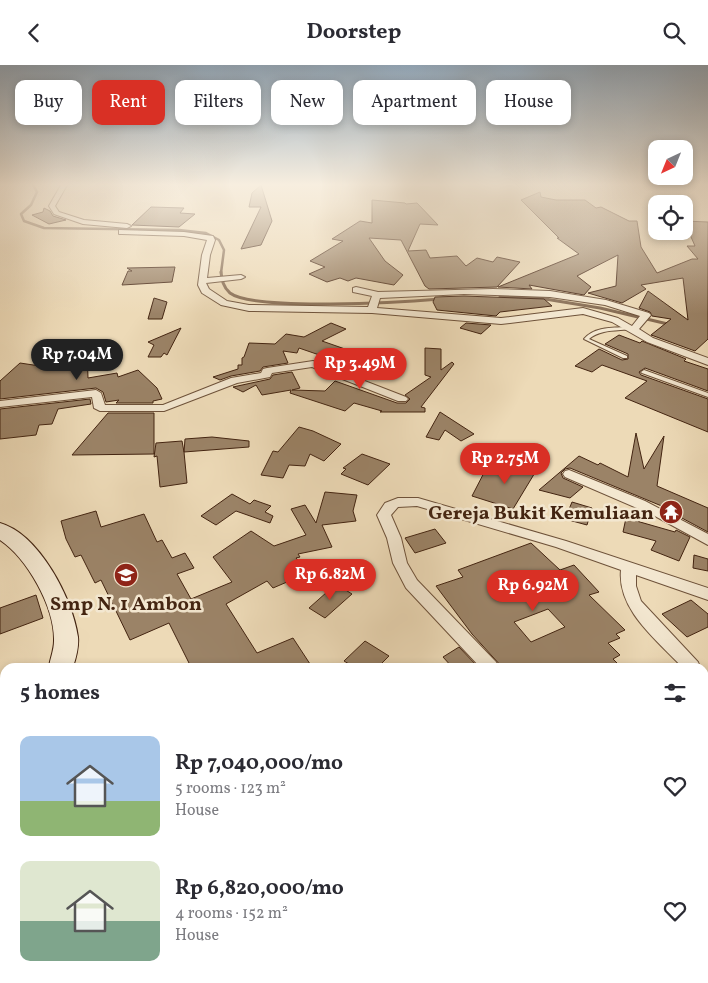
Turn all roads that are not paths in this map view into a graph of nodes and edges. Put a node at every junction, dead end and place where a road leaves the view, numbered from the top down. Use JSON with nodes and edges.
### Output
{"nodes":[{"id":1,"x":117,"y":228,"type":"edge"},
{"id":2,"x":241,"y":277,"type":"dead end"},
{"id":3,"x":203,"y":281,"type":"junction"},
{"id":4,"x":356,"y":290,"type":"dead end"},
{"id":5,"x":375,"y":302,"type":"junction"},
{"id":6,"x":631,"y":329,"type":"junction"},
{"id":7,"x":625,"y":357,"type":"dead end"},
{"id":8,"x":708,"y":362,"type":"edge"},
{"id":9,"x":644,"y":372,"type":"dead end"},
{"id":10,"x":708,"y":395,"type":"edge"},
{"id":11,"x":402,"y":399,"type":"dead end"},
{"id":12,"x":0,"y":403,"type":"edge"},
{"id":13,"x":569,"y":474,"type":"dead end"},
{"id":14,"x":2,"y":533,"type":"edge"},
{"id":15,"x":708,"y":540,"type":"edge"},
{"id":16,"x":630,"y":567,"type":"junction"},
{"id":17,"x":708,"y":594,"type":"edge"},
{"id":18,"x":62,"y":663,"type":"edge"},
{"id":19,"x":486,"y":663,"type":"edge"},
{"id":20,"x":688,"y":663,"type":"edge"}],
"edges":[{"from":1,"to":3,"type":"street"},
{"from":2,"to":3,"type":"street"},
{"from":3,"to":5,"type":"street"},
{"from":4,"to":5,"type":"street"},
{"from":5,"to":6,"type":"street"},
{"from":5,"to":6,"type":"street"},
{"from":6,"to":7,"type":"lane"},
{"from":6,"to":8,"type":"street"},
{"from":9,"to":10,"type":"lane"},
{"from":11,"to":12,"type":"street"},
{"from":13,"to":15,"type":"street"},
{"from":14,"to":18,"type":"street"},
{"from":16,"to":17,"type":"street"},
{"from":16,"to":19,"type":"street"},
{"from":16,"to":20,"type":"street"}]}
